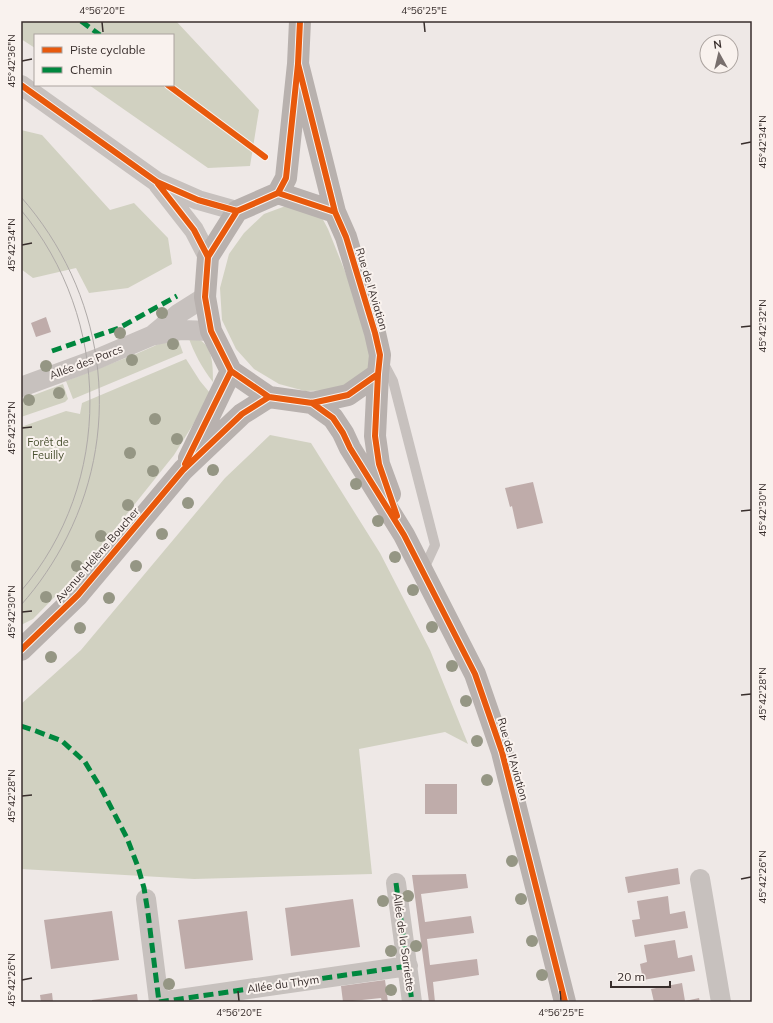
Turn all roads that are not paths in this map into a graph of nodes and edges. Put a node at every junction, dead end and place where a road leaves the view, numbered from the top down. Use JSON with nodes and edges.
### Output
{"nodes":[{"id":1,"x":300,"y":21,"type":"edge"},
{"id":2,"x":298,"y":64,"type":"junction"},
{"id":3,"x":21,"y":85,"type":"edge"},
{"id":4,"x":157,"y":182,"type":"junction"},
{"id":5,"x":278,"y":193,"type":"junction"},
{"id":6,"x":238,"y":210,"type":"junction"},
{"id":7,"x":334,"y":212,"type":"junction"},
{"id":8,"x":208,"y":257,"type":"junction"},
{"id":9,"x":205,"y":297,"type":"junction"},
{"id":10,"x":211,"y":331,"type":"junction"},
{"id":11,"x":151,"y":336,"type":"junction"},
{"id":12,"x":379,"y":364,"type":"junction"},
{"id":13,"x":231,"y":371,"type":"junction"},
{"id":14,"x":21,"y":387,"type":"edge"},
{"id":15,"x":269,"y":397,"type":"junction"},
{"id":16,"x":312,"y":403,"type":"junction"},
{"id":17,"x":183,"y":470,"type":"junction"},
{"id":18,"x":404,"y":535,"type":"junction"},
{"id":19,"x":423,"y":571,"type":"junction"},
{"id":20,"x":21,"y":650,"type":"edge"},
{"id":21,"x":700,"y":879,"type":"dead end"},
{"id":22,"x":396,"y":883,"type":"dead end"},
{"id":23,"x":146,"y":899,"type":"dead end"},
{"id":24,"x":408,"y":966,"type":"junction"},
{"id":25,"x":159,"y":1002,"type":"edge"},
{"id":26,"x":412,"y":1002,"type":"edge"},
{"id":27,"x":565,"y":1002,"type":"edge"},
{"id":28,"x":721,"y":1002,"type":"edge"}],
"edges":[{"from":1,"to":2,"type":"street","name":"Rue de l'Aviation"},
{"from":2,"to":5,"type":"street","name":"Rue de l'Aviation"},
{"from":2,"to":7,"type":"street","name":"Rue de l'Aviation"},
{"from":3,"to":4,"type":"street"},
{"from":4,"to":6,"type":"street"},
{"from":4,"to":8,"type":"street"},
{"from":5,"to":6,"type":"street"},
{"from":5,"to":7,"type":"street"},
{"from":6,"to":8,"type":"street","name":"Rue de l'Aviation"},
{"from":7,"to":12,"type":"street","name":"Rue de l'Aviation"},
{"from":8,"to":9,"type":"street","name":"Rue de l'Aviation"},
{"from":9,"to":10,"type":"street","name":"Rue de l'Aviation"},
{"from":9,"to":11,"type":"street","name":"Allée des Parcs"},
{"from":10,"to":11,"type":"street","name":"Allée des Parcs"},
{"from":10,"to":13,"type":"street","name":"Rue de l'Aviation"},
{"from":11,"to":14,"type":"street","name":"Allée des Parcs"},
{"from":12,"to":16,"type":"street","name":"Rue de l'Aviation"},
{"from":12,"to":18,"type":"street","name":"Rue de l'Aviation"},
{"from":12,"to":19,"type":"lane"},
{"from":13,"to":15,"type":"street","name":"Rue de l'Aviation"},
{"from":13,"to":17,"type":"street","name":"Avenue Hélène Boucher"},
{"from":15,"to":16,"type":"street","name":"Rue de l'Aviation"},
{"from":15,"to":17,"type":"street","name":"Avenue Hélène Boucher"},
{"from":16,"to":18,"type":"street","name":"Rue de l'Aviation"},
{"from":17,"to":20,"type":"street","name":"Avenue Hélène Boucher"},
{"from":18,"to":19,"type":"street","name":"Rue de l'Aviation"},
{"from":19,"to":27,"type":"street","name":"Rue de l'Aviation"},
{"from":21,"to":28,"type":"street"},
{"from":22,"to":24,"type":"street","name":"Allée de la Sarriette"},
{"from":23,"to":25,"type":"street"},
{"from":24,"to":25,"type":"street","name":"Allée du Thym"},
{"from":24,"to":26,"type":"street","name":"Allée de la Sarriette"}]}
